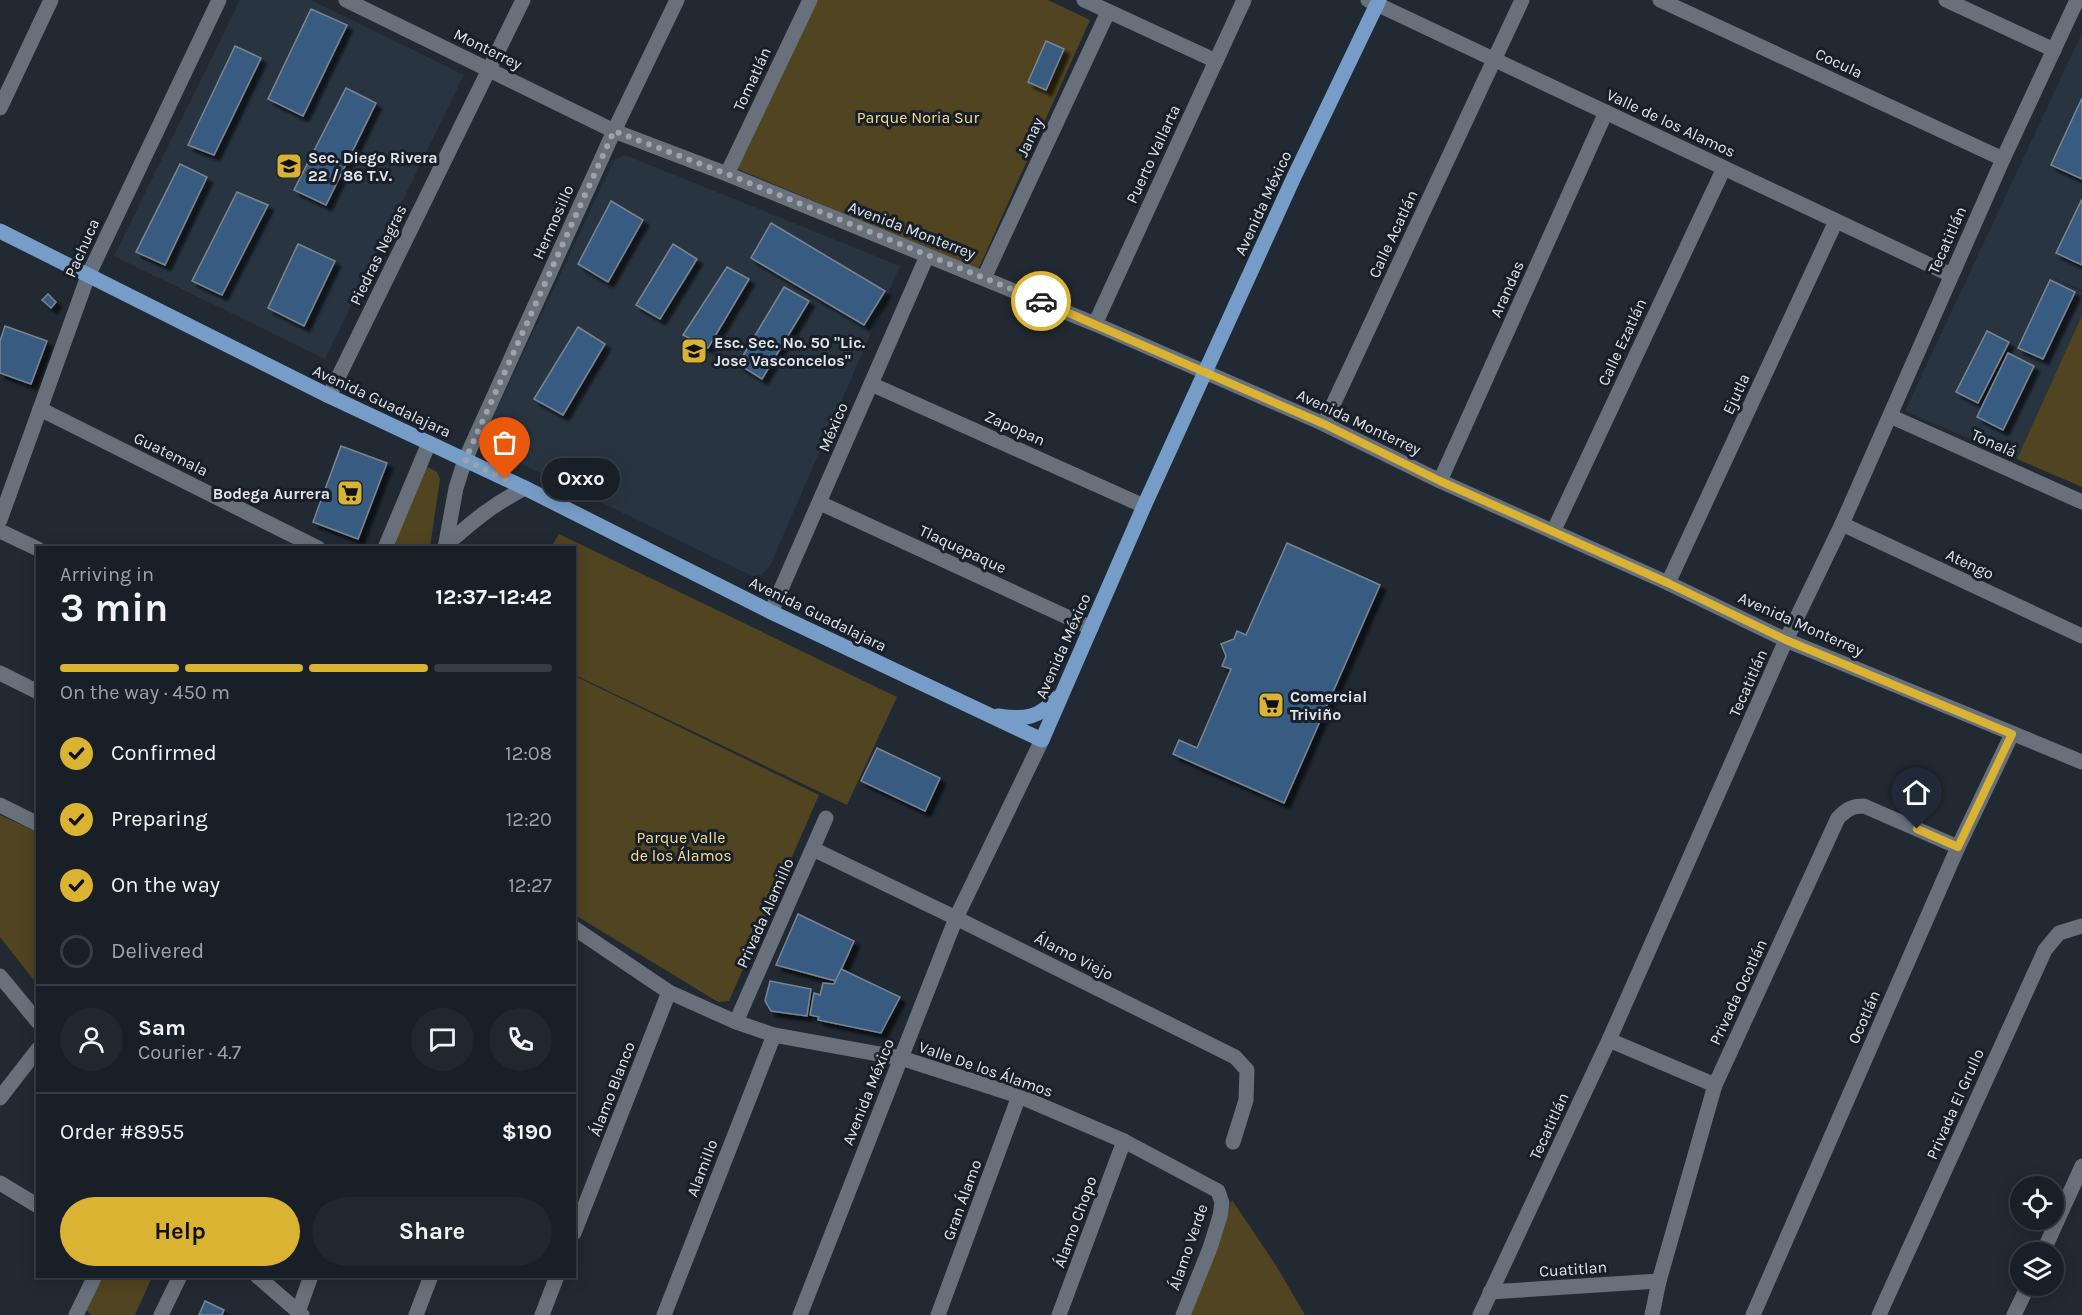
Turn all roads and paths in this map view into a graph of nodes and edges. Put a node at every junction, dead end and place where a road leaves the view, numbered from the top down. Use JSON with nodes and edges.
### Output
{"nodes":[{"id":1,"x":51,"y":0,"type":"edge"},
{"id":2,"x":219,"y":0,"type":"edge"},
{"id":3,"x":523,"y":0,"type":"edge"},
{"id":4,"x":677,"y":0,"type":"edge"},
{"id":5,"x":810,"y":0,"type":"edge"},
{"id":6,"x":1084,"y":0,"type":"edge"},
{"id":7,"x":1244,"y":0,"type":"edge"},
{"id":8,"x":1522,"y":0,"type":"edge"},
{"id":9,"x":1660,"y":0,"type":"edge"},
{"id":10,"x":1946,"y":0,"type":"edge"},
{"id":11,"x":2077,"y":0,"type":"edge"},
{"id":12,"x":1374,"y":1,"type":"edge"},
{"id":13,"x":356,"y":2,"type":"edge"},
{"id":14,"x":1108,"y":12,"type":"junction"},
{"id":15,"x":2054,"y":50,"type":"junction"},
{"id":16,"x":1494,"y":59,"type":"junction"},
{"id":17,"x":1216,"y":61,"type":"junction"},
{"id":18,"x":489,"y":69,"type":"junction"},
{"id":19,"x":0,"y":108,"type":"edge"},
{"id":20,"x":1606,"y":112,"type":"junction"},
{"id":21,"x":614,"y":131,"type":"junction"},
{"id":22,"x":2003,"y":159,"type":"junction"},
{"id":23,"x":1724,"y":168,"type":"junction"},
{"id":24,"x":727,"y":174,"type":"junction"},
{"id":25,"x":1836,"y":221,"type":"junction"},
{"id":26,"x":0,"y":231,"type":"edge"},
{"id":27,"x":927,"y":256,"type":"junction"},
{"id":28,"x":88,"y":276,"type":"junction"},
{"id":29,"x":1951,"y":276,"type":"junction"},
{"id":30,"x":984,"y":278,"type":"junction"},
{"id":31,"x":1095,"y":324,"type":"junction"},
{"id":32,"x":1206,"y":373,"type":"junction"},
{"id":33,"x":871,"y":384,"type":"junction"},
{"id":34,"x":329,"y":396,"type":"junction"},
{"id":35,"x":40,"y":409,"type":"junction"},
{"id":36,"x":1890,"y":416,"type":"junction"},
{"id":37,"x":1324,"y":424,"type":"junction"},
{"id":38,"x":429,"y":443,"type":"junction"},
{"id":39,"x":465,"y":460,"type":"junction"},
{"id":40,"x":1440,"y":481,"type":"junction"},
{"id":41,"x":525,"y":488,"type":"junction"},
{"id":42,"x":2082,"y":502,"type":"edge"},
{"id":43,"x":820,"y":503,"type":"junction"},
{"id":44,"x":1144,"y":506,"type":"junction"},
{"id":45,"x":0,"y":520,"type":"edge"},
{"id":46,"x":1842,"y":524,"type":"junction"},
{"id":47,"x":0,"y":531,"type":"edge"},
{"id":48,"x":1553,"y":532,"type":"junction"},
{"id":49,"x":314,"y":546,"type":"edge"},
{"id":50,"x":387,"y":546,"type":"edge"},
{"id":51,"x":445,"y":546,"type":"edge"},
{"id":52,"x":36,"y":548,"type":"edge"},
{"id":53,"x":1668,"y":583,"type":"junction"},
{"id":54,"x":771,"y":612,"type":"junction"},
{"id":55,"x":1091,"y":628,"type":"junction"},
{"id":56,"x":2082,"y":636,"type":"edge"},
{"id":57,"x":1786,"y":640,"type":"junction"},
{"id":58,"x":0,"y":673,"type":"edge"},
{"id":59,"x":36,"y":691,"type":"edge"},
{"id":60,"x":1063,"y":691,"type":"junction"},
{"id":61,"x":985,"y":713,"type":"junction"},
{"id":62,"x":2012,"y":734,"type":"junction"},
{"id":63,"x":1042,"y":740,"type":"junction"},
{"id":64,"x":2082,"y":762,"type":"edge"},
{"id":65,"x":0,"y":805,"type":"edge"},
{"id":66,"x":826,"y":818,"type":"dead end"},
{"id":67,"x":36,"y":823,"type":"edge"},
{"id":68,"x":1958,"y":847,"type":"junction"},
{"id":69,"x":813,"y":849,"type":"junction"},
{"id":70,"x":957,"y":918,"type":"junction"},
{"id":71,"x":2082,"y":926,"type":"edge"},
{"id":72,"x":576,"y":929,"type":"edge"},
{"id":73,"x":0,"y":976,"type":"edge"},
{"id":74,"x":669,"y":992,"type":"junction"},
{"id":75,"x":36,"y":1020,"type":"edge"},
{"id":76,"x":736,"y":1022,"type":"junction"},
{"id":77,"x":774,"y":1035,"type":"junction"},
{"id":78,"x":1610,"y":1040,"type":"junction"},
{"id":79,"x":36,"y":1052,"type":"edge"},
{"id":80,"x":901,"y":1058,"type":"junction"},
{"id":81,"x":1714,"y":1085,"type":"junction"},
{"id":82,"x":1018,"y":1096,"type":"junction"},
{"id":83,"x":0,"y":1098,"type":"edge"},
{"id":84,"x":1124,"y":1141,"type":"junction"},
{"id":85,"x":1233,"y":1142,"type":"dead end"},
{"id":86,"x":2082,"y":1166,"type":"edge"},
{"id":87,"x":0,"y":1183,"type":"edge"},
{"id":88,"x":1218,"y":1191,"type":"joint"},
{"id":89,"x":36,"y":1205,"type":"edge"},
{"id":90,"x":576,"y":1228,"type":"edge"},
{"id":91,"x":2048,"y":1242,"type":"edge"},
{"id":92,"x":94,"y":1278,"type":"edge"},
{"id":93,"x":179,"y":1278,"type":"edge"},
{"id":94,"x":259,"y":1278,"type":"edge"},
{"id":95,"x":310,"y":1278,"type":"edge"},
{"id":96,"x":430,"y":1278,"type":"edge"},
{"id":97,"x":556,"y":1278,"type":"edge"},
{"id":98,"x":1659,"y":1281,"type":"junction"},
{"id":99,"x":1490,"y":1292,"type":"junction"},
{"id":100,"x":2023,"y":1296,"type":"edge"},
{"id":101,"x":300,"y":1313,"type":"edge"},
{"id":102,"x":76,"y":1315,"type":"edge"},
{"id":103,"x":161,"y":1315,"type":"edge"},
{"id":104,"x":416,"y":1315,"type":"edge"},
{"id":105,"x":542,"y":1315,"type":"edge"},
{"id":106,"x":664,"y":1315,"type":"edge"},
{"id":107,"x":800,"y":1315,"type":"edge"},
{"id":108,"x":938,"y":1315,"type":"edge"},
{"id":109,"x":1059,"y":1315,"type":"edge"},
{"id":110,"x":1183,"y":1315,"type":"edge"},
{"id":111,"x":1480,"y":1315,"type":"edge"},
{"id":112,"x":1652,"y":1315,"type":"edge"},
{"id":113,"x":1753,"y":1315,"type":"edge"},
{"id":114,"x":1879,"y":1315,"type":"edge"},
{"id":115,"x":2014,"y":1315,"type":"edge"}],
"edges":[{"from":1,"to":19,"type":"street"},
{"from":2,"to":28,"type":"street","name":"Pachuca"},
{"from":3,"to":18,"type":"street","name":"Piedras Negras"},
{"from":4,"to":21,"type":"street","name":"Hermosillo"},
{"from":5,"to":24,"type":"street","name":"Tomatlán"},
{"from":6,"to":14,"type":"street"},
{"from":7,"to":17,"type":"street","name":"Puerto Vallarta"},
{"from":8,"to":16,"type":"street","name":"Calle Acatlán"},
{"from":9,"to":22,"type":"street","name":"Cocula"},
{"from":10,"to":15,"type":"street"},
{"from":11,"to":15,"type":"street","name":"Tecatitlán"},
{"from":12,"to":16,"type":"street","name":"Valle de los Alamos"},
{"from":12,"to":32,"type":"main road","name":"Avenida México"},
{"from":13,"to":18,"type":"street","name":"Monterrey"},
{"from":14,"to":17,"type":"street"},
{"from":14,"to":30,"type":"street","name":"Janay"},
{"from":15,"to":22,"type":"street","name":"Tecatitlán"},
{"from":16,"to":20,"type":"street","name":"Valle de los Alamos"},
{"from":16,"to":37,"type":"street","name":"Calle Acatlán"},
{"from":17,"to":31,"type":"street","name":"Puerto Vallarta"},
{"from":18,"to":21,"type":"street","name":"Monterrey"},
{"from":18,"to":34,"type":"street","name":"Piedras Negras"},
{"from":20,"to":23,"type":"street","name":"Valle de los Alamos"},
{"from":20,"to":40,"type":"street","name":"Arandas"},
{"from":21,"to":24,"type":"street","name":"Avenida Monterrey"},
{"from":21,"to":39,"type":"street","name":"Hermosillo"},
{"from":22,"to":29,"type":"street","name":"Tecatitlán"},
{"from":23,"to":25,"type":"street","name":"Valle de los Alamos"},
{"from":23,"to":48,"type":"street","name":"Calle Ezatlán"},
{"from":24,"to":27,"type":"street","name":"Avenida Monterrey"},
{"from":25,"to":29,"type":"street","name":"Valle de los Alamos"},
{"from":25,"to":53,"type":"street","name":"Ejutla"},
{"from":26,"to":28,"type":"main road","name":"Avenida Guadalajara"},
{"from":27,"to":30,"type":"street","name":"Avenida Monterrey"},
{"from":27,"to":33,"type":"street","name":"México"},
{"from":28,"to":34,"type":"main road","name":"Avenida Guadalajara"},
{"from":28,"to":35,"type":"street","name":"Pachuca"},
{"from":29,"to":36,"type":"street","name":"Tecatitlán"},
{"from":30,"to":31,"type":"street","name":"Avenida Monterrey"},
{"from":31,"to":32,"type":"street","name":"Avenida Monterrey"},
{"from":32,"to":37,"type":"street","name":"Avenida Monterrey"},
{"from":32,"to":44,"type":"main road","name":"Avenida México"},
{"from":33,"to":43,"type":"street","name":"México"},
{"from":33,"to":44,"type":"street","name":"Zapopan"},
{"from":34,"to":38,"type":"main road","name":"Avenida Guadalajara"},
{"from":35,"to":45,"type":"street","name":"Pachuca"},
{"from":35,"to":49,"type":"street","name":"Guatemala"},
{"from":36,"to":42,"type":"street","name":"Tonalá"},
{"from":36,"to":46,"type":"street","name":"Tecatitlán"},
{"from":37,"to":40,"type":"street","name":"Avenida Monterrey"},
{"from":38,"to":39,"type":"main road","name":"Avenida Guadalajara"},
{"from":38,"to":50,"type":"street"},
{"from":39,"to":41,"type":"main road","name":"Avenida Guadalajara"},
{"from":39,"to":51,"type":"street","name":"Hermosillo"},
{"from":40,"to":48,"type":"street","name":"Avenida Monterrey"},
{"from":41,"to":51,"type":"street"},
{"from":41,"to":54,"type":"main road","name":"Avenida Guadalajara"},
{"from":43,"to":54,"type":"street","name":"México"},
{"from":43,"to":55,"type":"street","name":"Tlaquepaque"},
{"from":44,"to":55,"type":"main road","name":"Avenida México"},
{"from":46,"to":56,"type":"street","name":"Atengo"},
{"from":46,"to":57,"type":"street","name":"Tecatitlán"},
{"from":47,"to":52,"type":"street"},
{"from":48,"to":53,"type":"street","name":"Avenida Monterrey"},
{"from":53,"to":57,"type":"street","name":"Avenida Monterrey"},
{"from":54,"to":61,"type":"main road","name":"Avenida Guadalajara"},
{"from":55,"to":60,"type":"main road","name":"Avenida México"},
{"from":57,"to":62,"type":"street","name":"Avenida Monterrey"},
{"from":57,"to":78,"type":"street","name":"Tecatitlán"},
{"from":58,"to":59,"type":"street"},
{"from":60,"to":61,"type":"main road"},
{"from":60,"to":63,"type":"main road","name":"Avenida México"},
{"from":61,"to":63,"type":"main road","name":"Avenida Guadalajara"},
{"from":62,"to":64,"type":"street","name":"Avenida Monterrey"},
{"from":62,"to":68,"type":"street","name":"Ocotlán"},
{"from":63,"to":70,"type":"street","name":"Avenida México"},
{"from":65,"to":67,"type":"street"},
{"from":66,"to":69,"type":"street","name":"Privada Alamillo"},
{"from":68,"to":81,"type":"street","name":"Privada Ocotlán"},
{"from":68,"to":113,"type":"street","name":"Ocotlán"},
{"from":69,"to":70,"type":"street","name":"Álamo Viejo"},
{"from":69,"to":76,"type":"street","name":"Privada Alamillo"},
{"from":70,"to":80,"type":"street","name":"Avenida México"},
{"from":70,"to":85,"type":"street","name":"Álamo Viejo"},
{"from":71,"to":114,"type":"street","name":"Privada El Grullo"},
{"from":72,"to":74,"type":"street","name":"Valle De los Álamos"},
{"from":73,"to":75,"type":"street"},
{"from":74,"to":76,"type":"street","name":"Valle De los Álamos"},
{"from":74,"to":90,"type":"street","name":"Álamo Blanco"},
{"from":76,"to":77,"type":"street","name":"Valle De los Álamos"},
{"from":77,"to":80,"type":"street","name":"Valle De los Álamos"},
{"from":77,"to":106,"type":"street","name":"Alamillo"},
{"from":78,"to":81,"type":"street"},
{"from":78,"to":99,"type":"street","name":"Tecatitlán"},
{"from":79,"to":83,"type":"street"},
{"from":80,"to":82,"type":"street","name":"Valle De los Álamos"},
{"from":80,"to":107,"type":"street","name":"Avenida México"},
{"from":81,"to":98,"type":"street","name":"Privada Ocotlán"},
{"from":82,"to":84,"type":"street","name":"Valle De los Álamos"},
{"from":82,"to":108,"type":"street","name":"Gran Álamo"},
{"from":84,"to":88,"type":"street","name":"Valle De los Álamos"},
{"from":84,"to":109,"type":"street","name":"Álamo Chopo"},
{"from":86,"to":91,"type":"street"},
{"from":87,"to":89,"type":"street"},
{"from":88,"to":110,"type":"street","name":"Álamo Verde"},
{"from":92,"to":102,"type":"street"},
{"from":93,"to":103,"type":"street"},
{"from":94,"to":101,"type":"street"},
{"from":95,"to":101,"type":"street"},
{"from":96,"to":104,"type":"street"},
{"from":97,"to":105,"type":"street"},
{"from":98,"to":99,"type":"street","name":"Cuatitlan"},
{"from":98,"to":112,"type":"street","name":"Privada Ocotlán"},
{"from":99,"to":111,"type":"street","name":"Tecatitlán"},
{"from":100,"to":115,"type":"street"}]}
